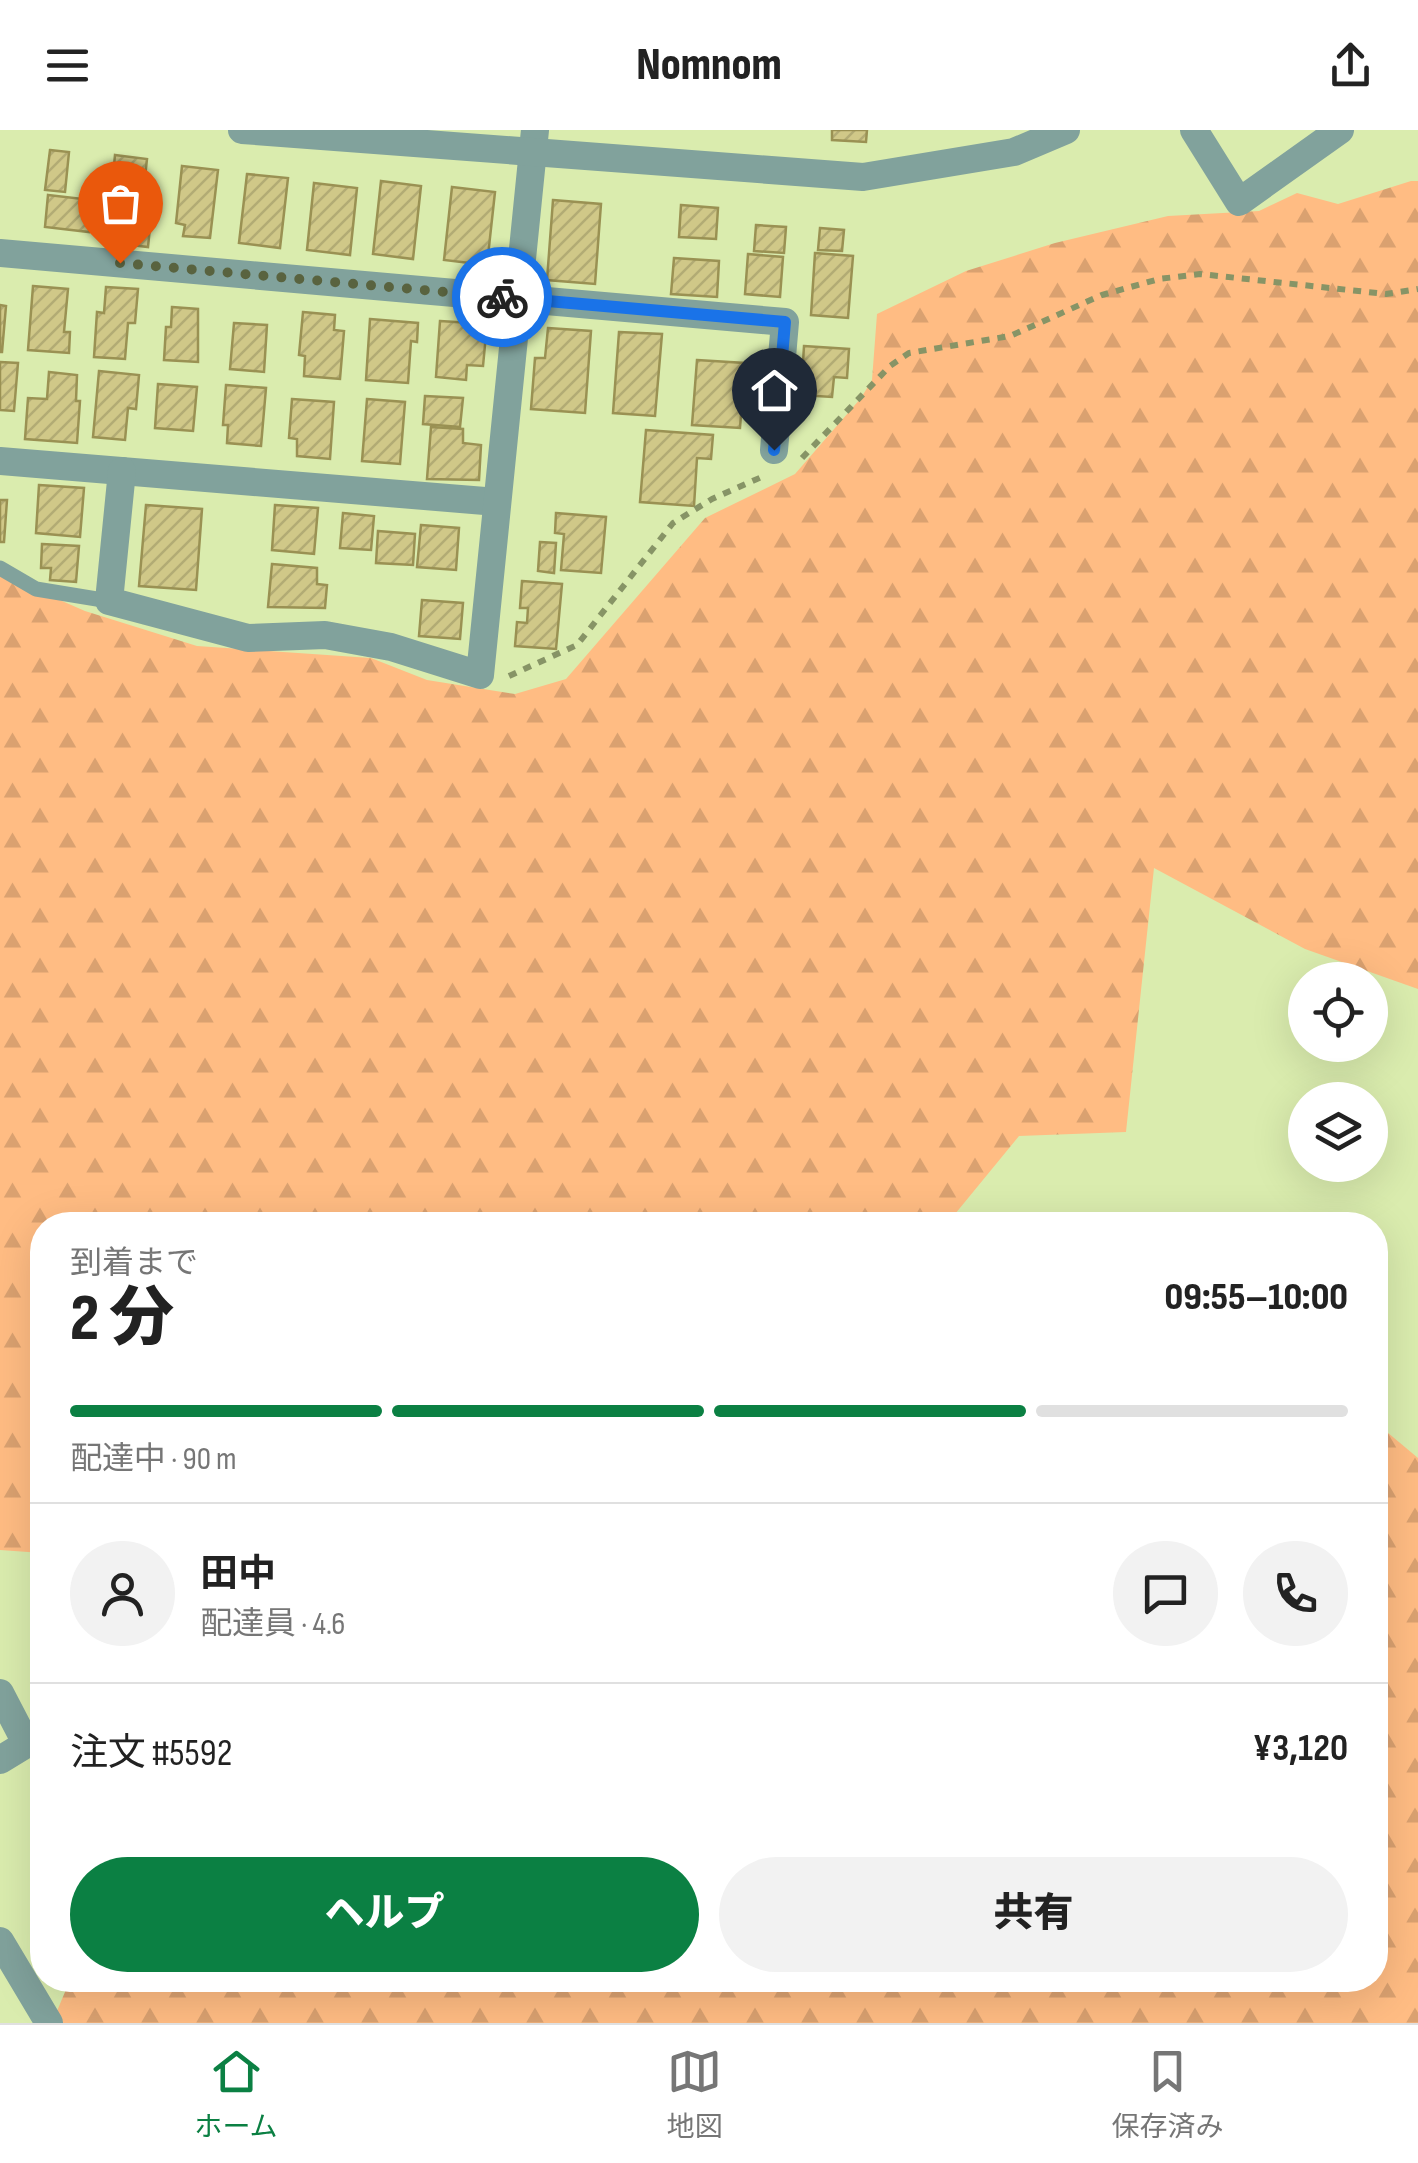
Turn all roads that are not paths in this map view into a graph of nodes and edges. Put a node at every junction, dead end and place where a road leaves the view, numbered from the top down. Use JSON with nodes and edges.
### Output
{"nodes":[{"id":1,"x":242,"y":130,"type":"edge"},
{"id":2,"x":1066,"y":130,"type":"edge"},
{"id":3,"x":1194,"y":130,"type":"edge"},
{"id":4,"x":1340,"y":130,"type":"edge"},
{"id":5,"x":534,"y":141,"type":"edge"},
{"id":6,"x":0,"y":253,"type":"edge"},
{"id":7,"x":517,"y":298,"type":"junction"},
{"id":8,"x":0,"y":461,"type":"edge"},
{"id":9,"x":780,"y":462,"type":"road end"},
{"id":10,"x":122,"y":472,"type":"junction"},
{"id":11,"x":497,"y":502,"type":"junction"},
{"id":12,"x":0,"y":568,"type":"edge"},
{"id":13,"x":109,"y":601,"type":"junction"},
{"id":14,"x":0,"y":1692,"type":"edge"},
{"id":15,"x":30,"y":1733,"type":"edge"},
{"id":16,"x":30,"y":1741,"type":"edge"},
{"id":17,"x":0,"y":1760,"type":"edge"},
{"id":18,"x":0,"y":1941,"type":"edge"},
{"id":19,"x":30,"y":1991,"type":"edge"},
{"id":20,"x":30,"y":1992,"type":"edge"},
{"id":21,"x":49,"y":2023,"type":"edge"}],
"edges":[{"from":1,"to":5,"type":"street"},
{"from":2,"to":5,"type":"street"},
{"from":3,"to":4,"type":"street"},
{"from":5,"to":7,"type":"street"},
{"from":6,"to":7,"type":"street"},
{"from":7,"to":9,"type":"street"},
{"from":7,"to":11,"type":"street"},
{"from":8,"to":10,"type":"street"},
{"from":10,"to":11,"type":"street"},
{"from":10,"to":13,"type":"street"},
{"from":11,"to":13,"type":"street"},
{"from":12,"to":13,"type":"lane"},
{"from":14,"to":15,"type":"street"},
{"from":16,"to":17,"type":"street"},
{"from":18,"to":19,"type":"street"},
{"from":20,"to":21,"type":"street"}]}
